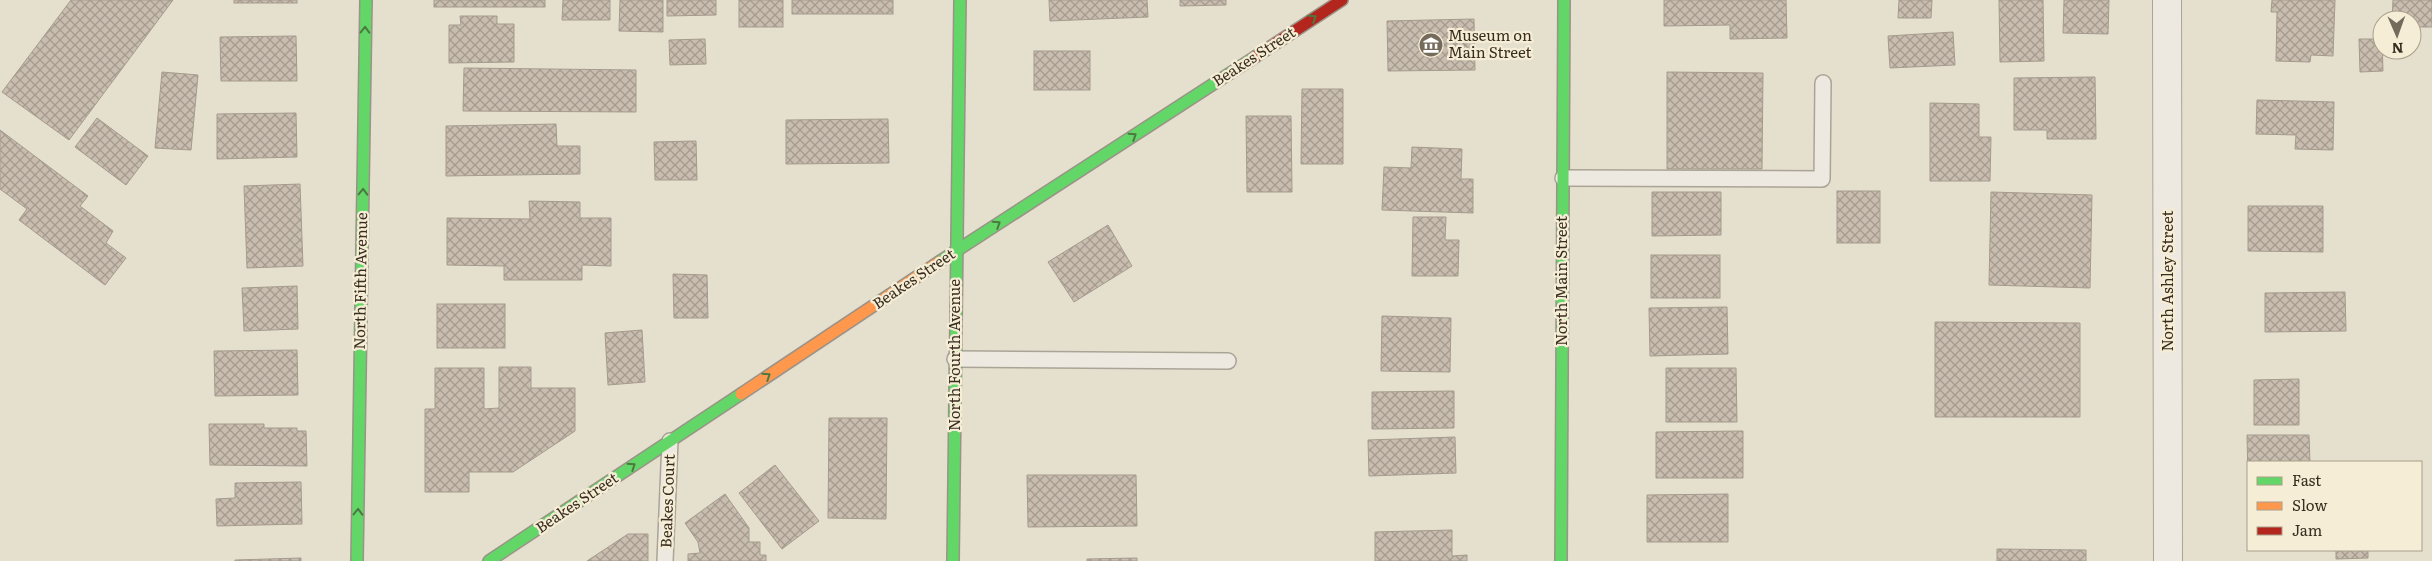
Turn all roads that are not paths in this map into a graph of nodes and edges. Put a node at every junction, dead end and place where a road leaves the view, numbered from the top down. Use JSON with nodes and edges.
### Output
{"nodes":[{"id":1,"x":366,"y":0,"type":"edge"},
{"id":2,"x":960,"y":0,"type":"edge"},
{"id":3,"x":1342,"y":0,"type":"edge"},
{"id":4,"x":1564,"y":0,"type":"edge"},
{"id":5,"x":2167,"y":0,"type":"edge"},
{"id":6,"x":1823,"y":83,"type":"dead end"},
{"id":7,"x":1563,"y":178,"type":"junction"},
{"id":8,"x":956,"y":251,"type":"junction"},
{"id":9,"x":956,"y":358,"type":"junction"},
{"id":10,"x":1228,"y":361,"type":"dead end"},
{"id":11,"x":670,"y":441,"type":"junction"},
{"id":12,"x":357,"y":561,"type":"edge"},
{"id":13,"x":489,"y":561,"type":"edge"},
{"id":14,"x":665,"y":561,"type":"edge"},
{"id":15,"x":954,"y":561,"type":"edge"},
{"id":16,"x":1561,"y":561,"type":"edge"},
{"id":17,"x":2168,"y":561,"type":"edge"}],
"edges":[{"from":12,"to":1,"type":"main road","name":"North Fifth Avenue","one_way":true},
{"from":2,"to":8,"type":"main road","name":"North Fourth Avenue"},
{"from":8,"to":3,"type":"main road","name":"Beakes Street","one_way":true},
{"from":4,"to":7,"type":"main road","name":"North Main Street"},
{"from":5,"to":17,"type":"street","name":"North Ashley Street"},
{"from":6,"to":7,"type":"lane"},
{"from":7,"to":16,"type":"main road","name":"North Main Street"},
{"from":8,"to":9,"type":"main road","name":"North Fourth Avenue"},
{"from":11,"to":8,"type":"main road","name":"Beakes Street","one_way":true},
{"from":9,"to":10,"type":"lane"},
{"from":9,"to":15,"type":"main road","name":"North Fourth Avenue"},
{"from":13,"to":11,"type":"main road","name":"Beakes Street","one_way":true},
{"from":11,"to":14,"type":"lane","name":"Beakes Court"}]}
